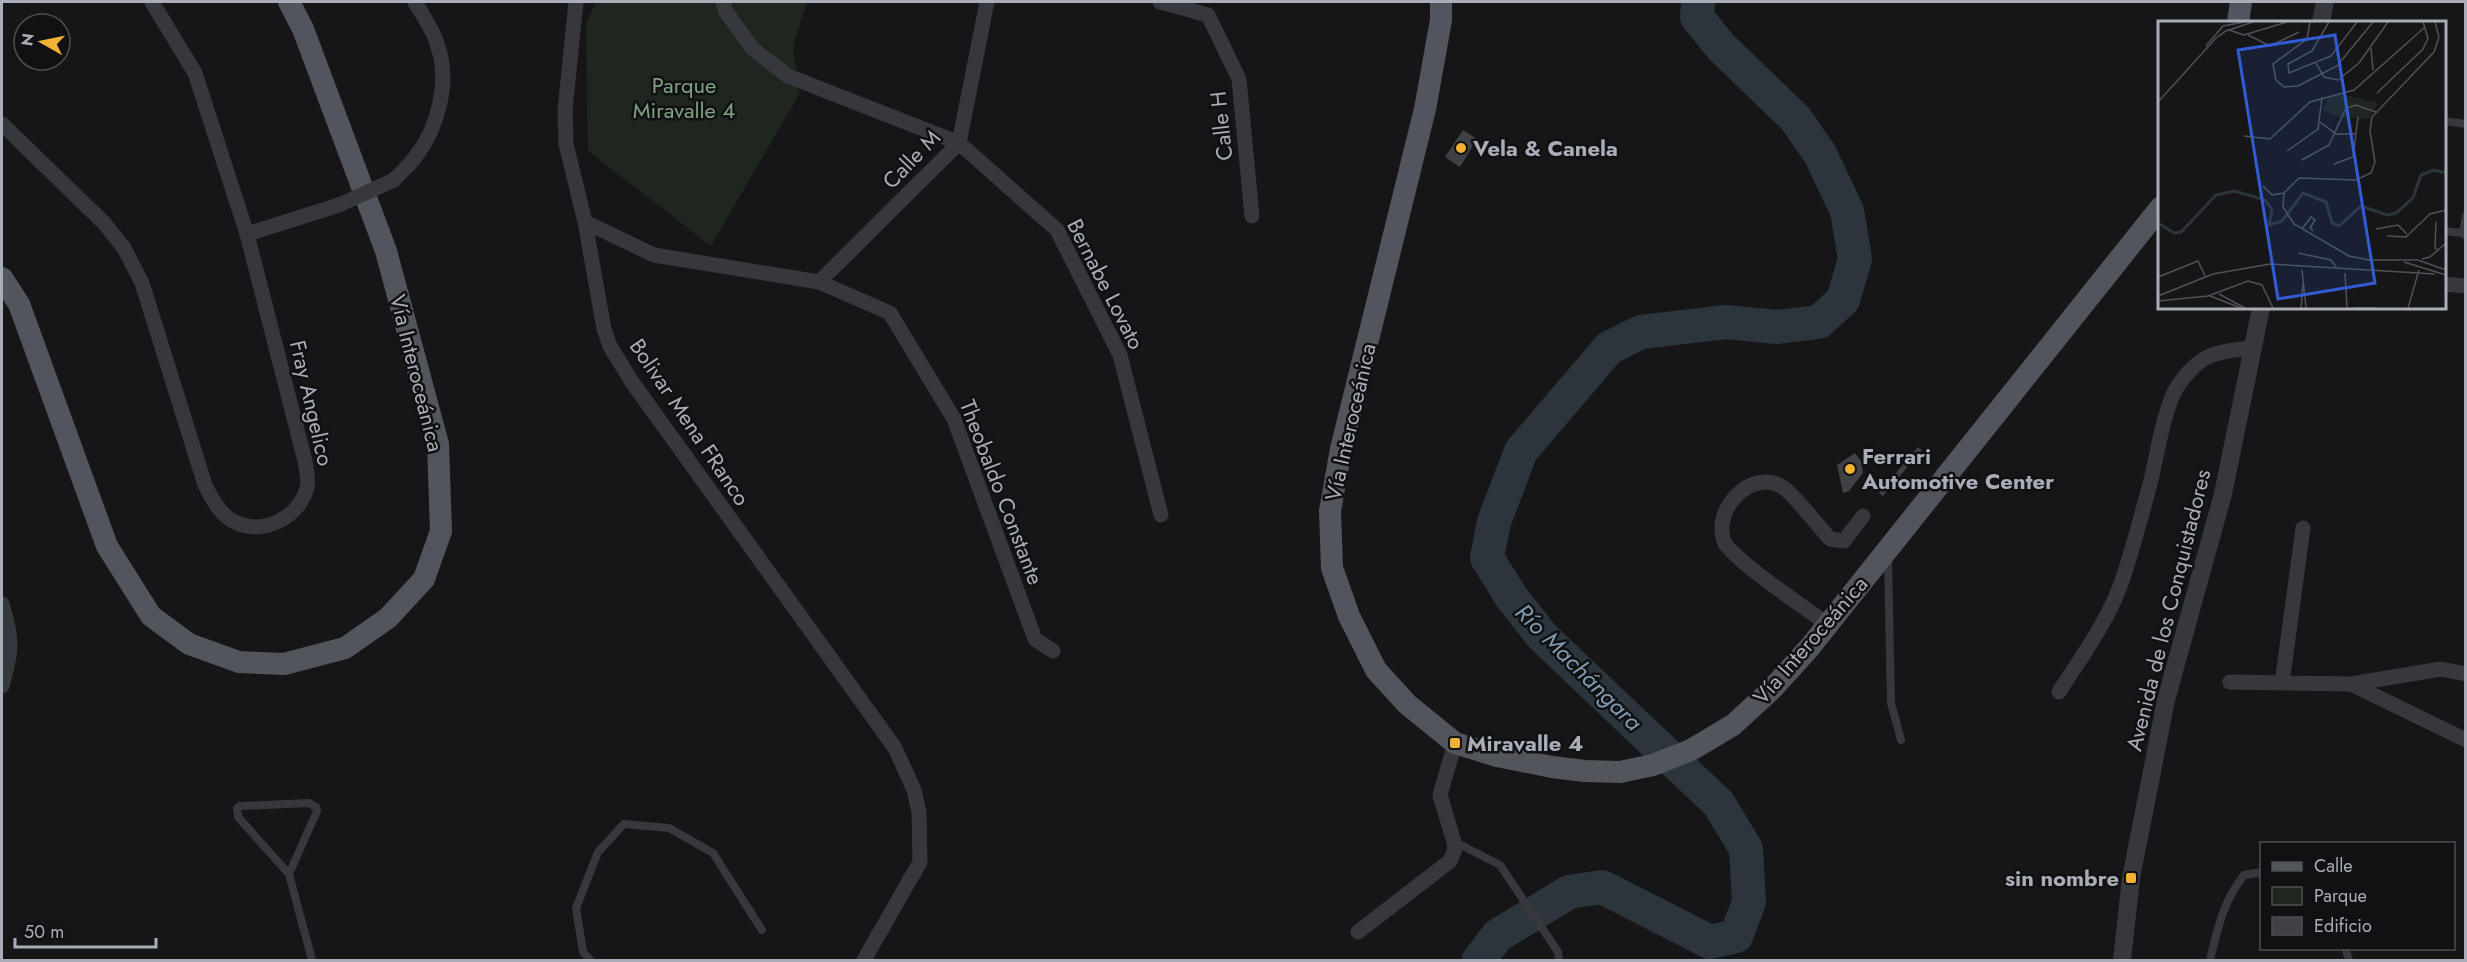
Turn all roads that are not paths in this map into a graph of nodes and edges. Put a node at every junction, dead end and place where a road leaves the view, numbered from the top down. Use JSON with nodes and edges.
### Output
{"nodes":[{"id":1,"x":152,"y":2,"type":"edge"},
{"id":2,"x":289,"y":2,"type":"edge"},
{"id":3,"x":415,"y":2,"type":"edge"},
{"id":4,"x":576,"y":2,"type":"edge"},
{"id":5,"x":723,"y":2,"type":"edge"},
{"id":6,"x":987,"y":2,"type":"edge"},
{"id":7,"x":1160,"y":2,"type":"edge"},
{"id":8,"x":1441,"y":2,"type":"edge"},
{"id":9,"x":2241,"y":2,"type":"edge"},
{"id":10,"x":2325,"y":2,"type":"edge"},
{"id":11,"x":2238,"y":21,"type":"edge"},
{"id":12,"x":2321,"y":21,"type":"edge"},
{"id":13,"x":2446,"y":121,"type":"edge"},
{"id":14,"x":2,"y":124,"type":"edge"},
{"id":15,"x":2466,"y":124,"type":"edge"},
{"id":16,"x":959,"y":143,"type":"junction"},
{"id":17,"x":2158,"y":210,"type":"edge"},
{"id":18,"x":1252,"y":216,"type":"dead end"},
{"id":19,"x":2466,"y":216,"type":"edge"},
{"id":20,"x":585,"y":222,"type":"junction"},
{"id":21,"x":2446,"y":231,"type":"edge"},
{"id":22,"x":248,"y":234,"type":"junction"},
{"id":23,"x":2464,"y":235,"type":"edge"},
{"id":24,"x":2,"y":278,"type":"edge"},
{"id":25,"x":819,"y":282,"type":"junction"},
{"id":26,"x":2446,"y":284,"type":"edge"},
{"id":27,"x":2466,"y":286,"type":"edge"},
{"id":28,"x":2261,"y":309,"type":"edge"},
{"id":29,"x":2253,"y":348,"type":"junction"},
{"id":30,"x":1161,"y":515,"type":"dead end"},
{"id":31,"x":1863,"y":516,"type":"dead end"},
{"id":32,"x":2303,"y":528,"type":"dead end"},
{"id":33,"x":1887,"y":548,"type":"junction"},
{"id":34,"x":2,"y":604,"type":"edge"},
{"id":35,"x":1827,"y":624,"type":"junction"},
{"id":36,"x":1053,"y":651,"type":"dead end"},
{"id":37,"x":2466,"y":674,"type":"edge"},
{"id":38,"x":2230,"y":682,"type":"dead end"},
{"id":39,"x":2282,"y":683,"type":"junction"},
{"id":40,"x":2351,"y":684,"type":"junction"},
{"id":41,"x":2,"y":686,"type":"edge"},
{"id":42,"x":2059,"y":692,"type":"dead end"},
{"id":43,"x":1901,"y":740,"type":"dead end"},
{"id":44,"x":2466,"y":740,"type":"edge"},
{"id":45,"x":1455,"y":743,"type":"junction"},
{"id":46,"x":1455,"y":842,"type":"junction"},
{"id":47,"x":2260,"y":872,"type":"edge"},
{"id":48,"x":289,"y":874,"type":"junction"},
{"id":49,"x":762,"y":930,"type":"dead end"},
{"id":50,"x":1358,"y":932,"type":"dead end"},
{"id":51,"x":1558,"y":956,"type":"edge"},
{"id":52,"x":312,"y":960,"type":"edge"},
{"id":53,"x":590,"y":960,"type":"edge"},
{"id":54,"x":864,"y":960,"type":"edge"},
{"id":55,"x":2122,"y":960,"type":"edge"},
{"id":56,"x":2210,"y":960,"type":"edge"}],
"edges":[{"from":1,"to":22,"type":"street","name":"Fray Angelico"},
{"from":2,"to":24,"type":"main road","name":"Vía Interoceánica"},
{"from":3,"to":22,"type":"street","bridge":true},
{"from":4,"to":20,"type":"street","name":"Bolivar Mena FRanco"},
{"from":5,"to":16,"type":"street","name":"Bernabe Lovato"},
{"from":6,"to":16,"type":"street","name":"Calle M"},
{"from":7,"to":18,"type":"street","name":"Calle H"},
{"from":8,"to":45,"type":"main road","name":"Vía Interoceánica"},
{"from":9,"to":11,"type":"main road"},
{"from":10,"to":12,"type":"street"},
{"from":13,"to":15,"type":"lane"},
{"from":14,"to":22,"type":"street","name":"Fray Angelico"},
{"from":16,"to":25,"type":"street","name":"Calle M"},
{"from":16,"to":30,"type":"street","name":"Bernabe Lovato"},
{"from":17,"to":33,"type":"main road","name":"Vía Interoceánica"},
{"from":19,"to":23,"type":"lane"},
{"from":20,"to":25,"type":"street","name":"Theobaldo Constante"},
{"from":20,"to":54,"type":"street","name":"Bolivar Mena FRanco"},
{"from":21,"to":23,"type":"lane"},
{"from":25,"to":36,"type":"street","name":"Theobaldo Constante"},
{"from":26,"to":27,"type":"street"},
{"from":28,"to":29,"type":"street","name":"Avenida de los Conquistadores"},
{"from":29,"to":42,"type":"street"},
{"from":29,"to":55,"type":"street","name":"Avenida de los Conquistadores"},
{"from":31,"to":35,"type":"street"},
{"from":32,"to":39,"type":"street"},
{"from":33,"to":35,"type":"main road","name":"Vía Interoceánica"},
{"from":33,"to":43,"type":"lane"},
{"from":34,"to":41,"type":"street"},
{"from":35,"to":45,"type":"main road","name":"Vía Interoceánica"},
{"from":37,"to":40,"type":"street"},
{"from":38,"to":39,"type":"street"},
{"from":39,"to":40,"type":"street"},
{"from":40,"to":44,"type":"street"},
{"from":45,"to":46,"type":"street"},
{"from":46,"to":50,"type":"street"},
{"from":46,"to":51,"type":"lane"},
{"from":47,"to":56,"type":"lane"},
{"from":48,"to":48,"type":"lane"},
{"from":48,"to":52,"type":"lane"},
{"from":49,"to":53,"type":"lane"}]}
